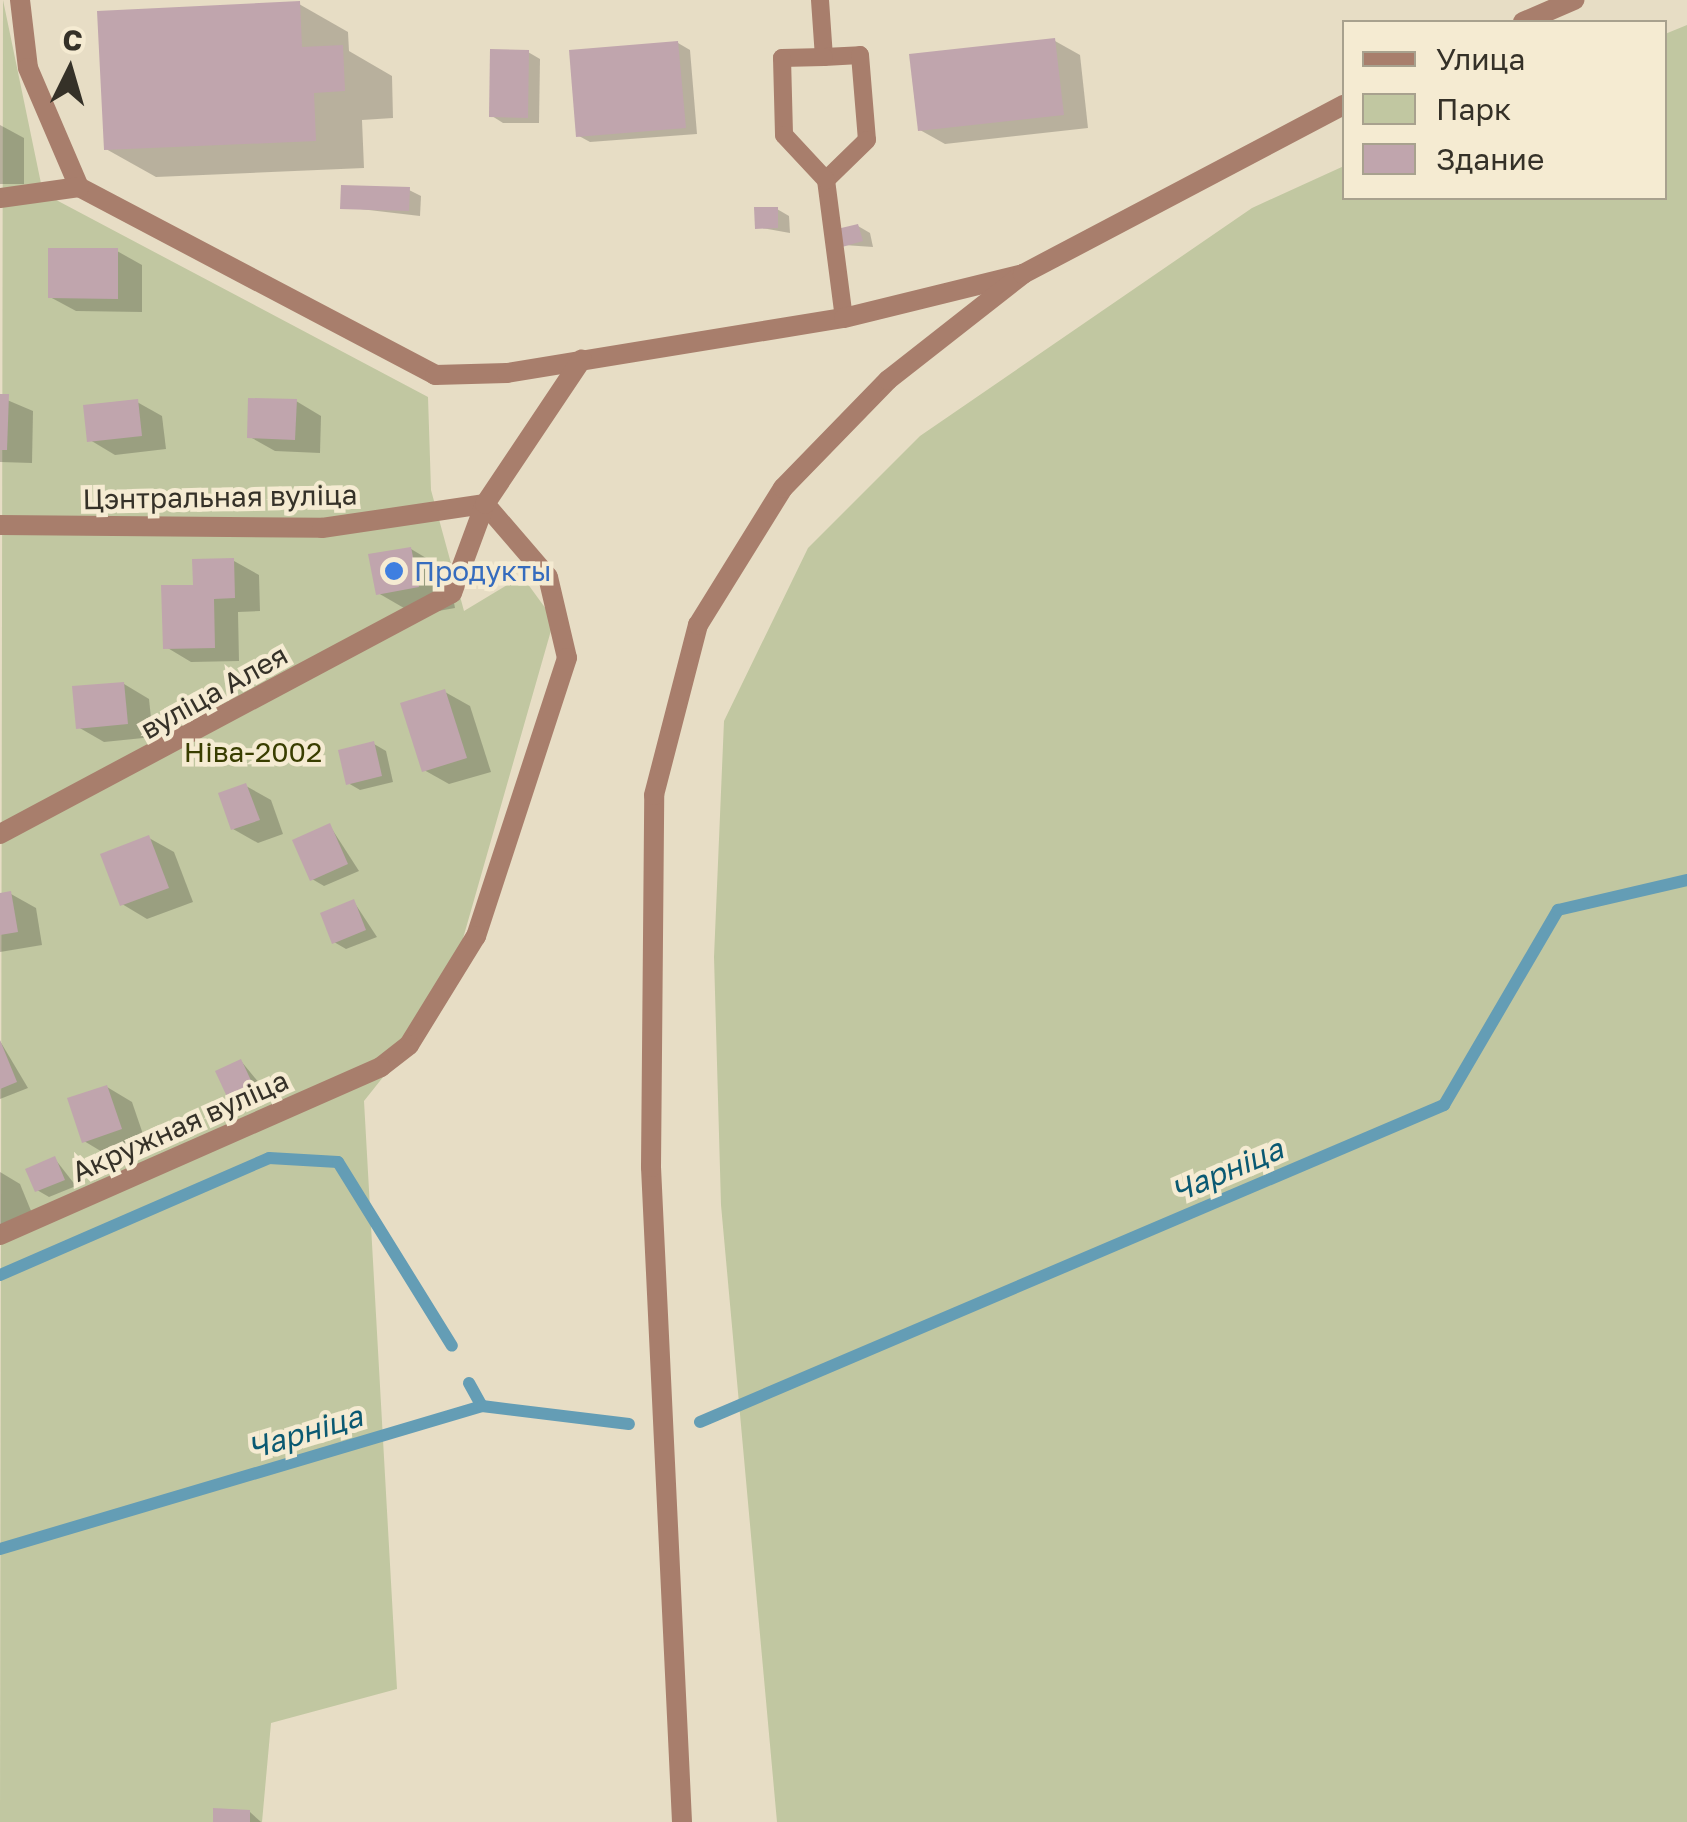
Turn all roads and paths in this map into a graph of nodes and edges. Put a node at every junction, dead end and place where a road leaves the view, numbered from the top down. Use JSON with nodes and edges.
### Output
{"nodes":[{"id":1,"x":20,"y":0,"type":"edge"},
{"id":2,"x":820,"y":0,"type":"edge"},
{"id":3,"x":1574,"y":0,"type":"edge"},
{"id":4,"x":1528,"y":20,"type":"edge"},
{"id":5,"x":824,"y":57,"type":"junction"},
{"id":6,"x":1342,"y":106,"type":"edge"},
{"id":7,"x":826,"y":180,"type":"junction"},
{"id":8,"x":79,"y":187,"type":"junction"},
{"id":9,"x":0,"y":198,"type":"edge"},
{"id":10,"x":1023,"y":274,"type":"junction"},
{"id":11,"x":844,"y":318,"type":"junction"},
{"id":12,"x":582,"y":358,"type":"junction"},
{"id":13,"x":484,"y":504,"type":"junction"},
{"id":14,"x":0,"y":526,"type":"edge"},
{"id":15,"x":0,"y":834,"type":"edge"},
{"id":16,"x":0,"y":1235,"type":"edge"},
{"id":17,"x":682,"y":1822,"type":"edge"}],
"edges":[{"from":1,"to":8,"type":"street"},
{"from":2,"to":5,"type":"lane"},
{"from":3,"to":4,"type":"street"},
{"from":5,"to":7,"type":"lane"},
{"from":5,"to":7,"type":"lane"},
{"from":6,"to":10,"type":"street"},
{"from":7,"to":11,"type":"lane"},
{"from":8,"to":9,"type":"street"},
{"from":8,"to":12,"type":"street"},
{"from":10,"to":11,"type":"street"},
{"from":10,"to":17,"type":"street"},
{"from":11,"to":12,"type":"street"},
{"from":12,"to":13,"type":"street"},
{"from":13,"to":14,"type":"street","name":"Цэнтральная вуліца"},
{"from":13,"to":15,"type":"street","name":"вуліца Алея"},
{"from":13,"to":16,"type":"street","name":"Акружная вуліца"}]}
